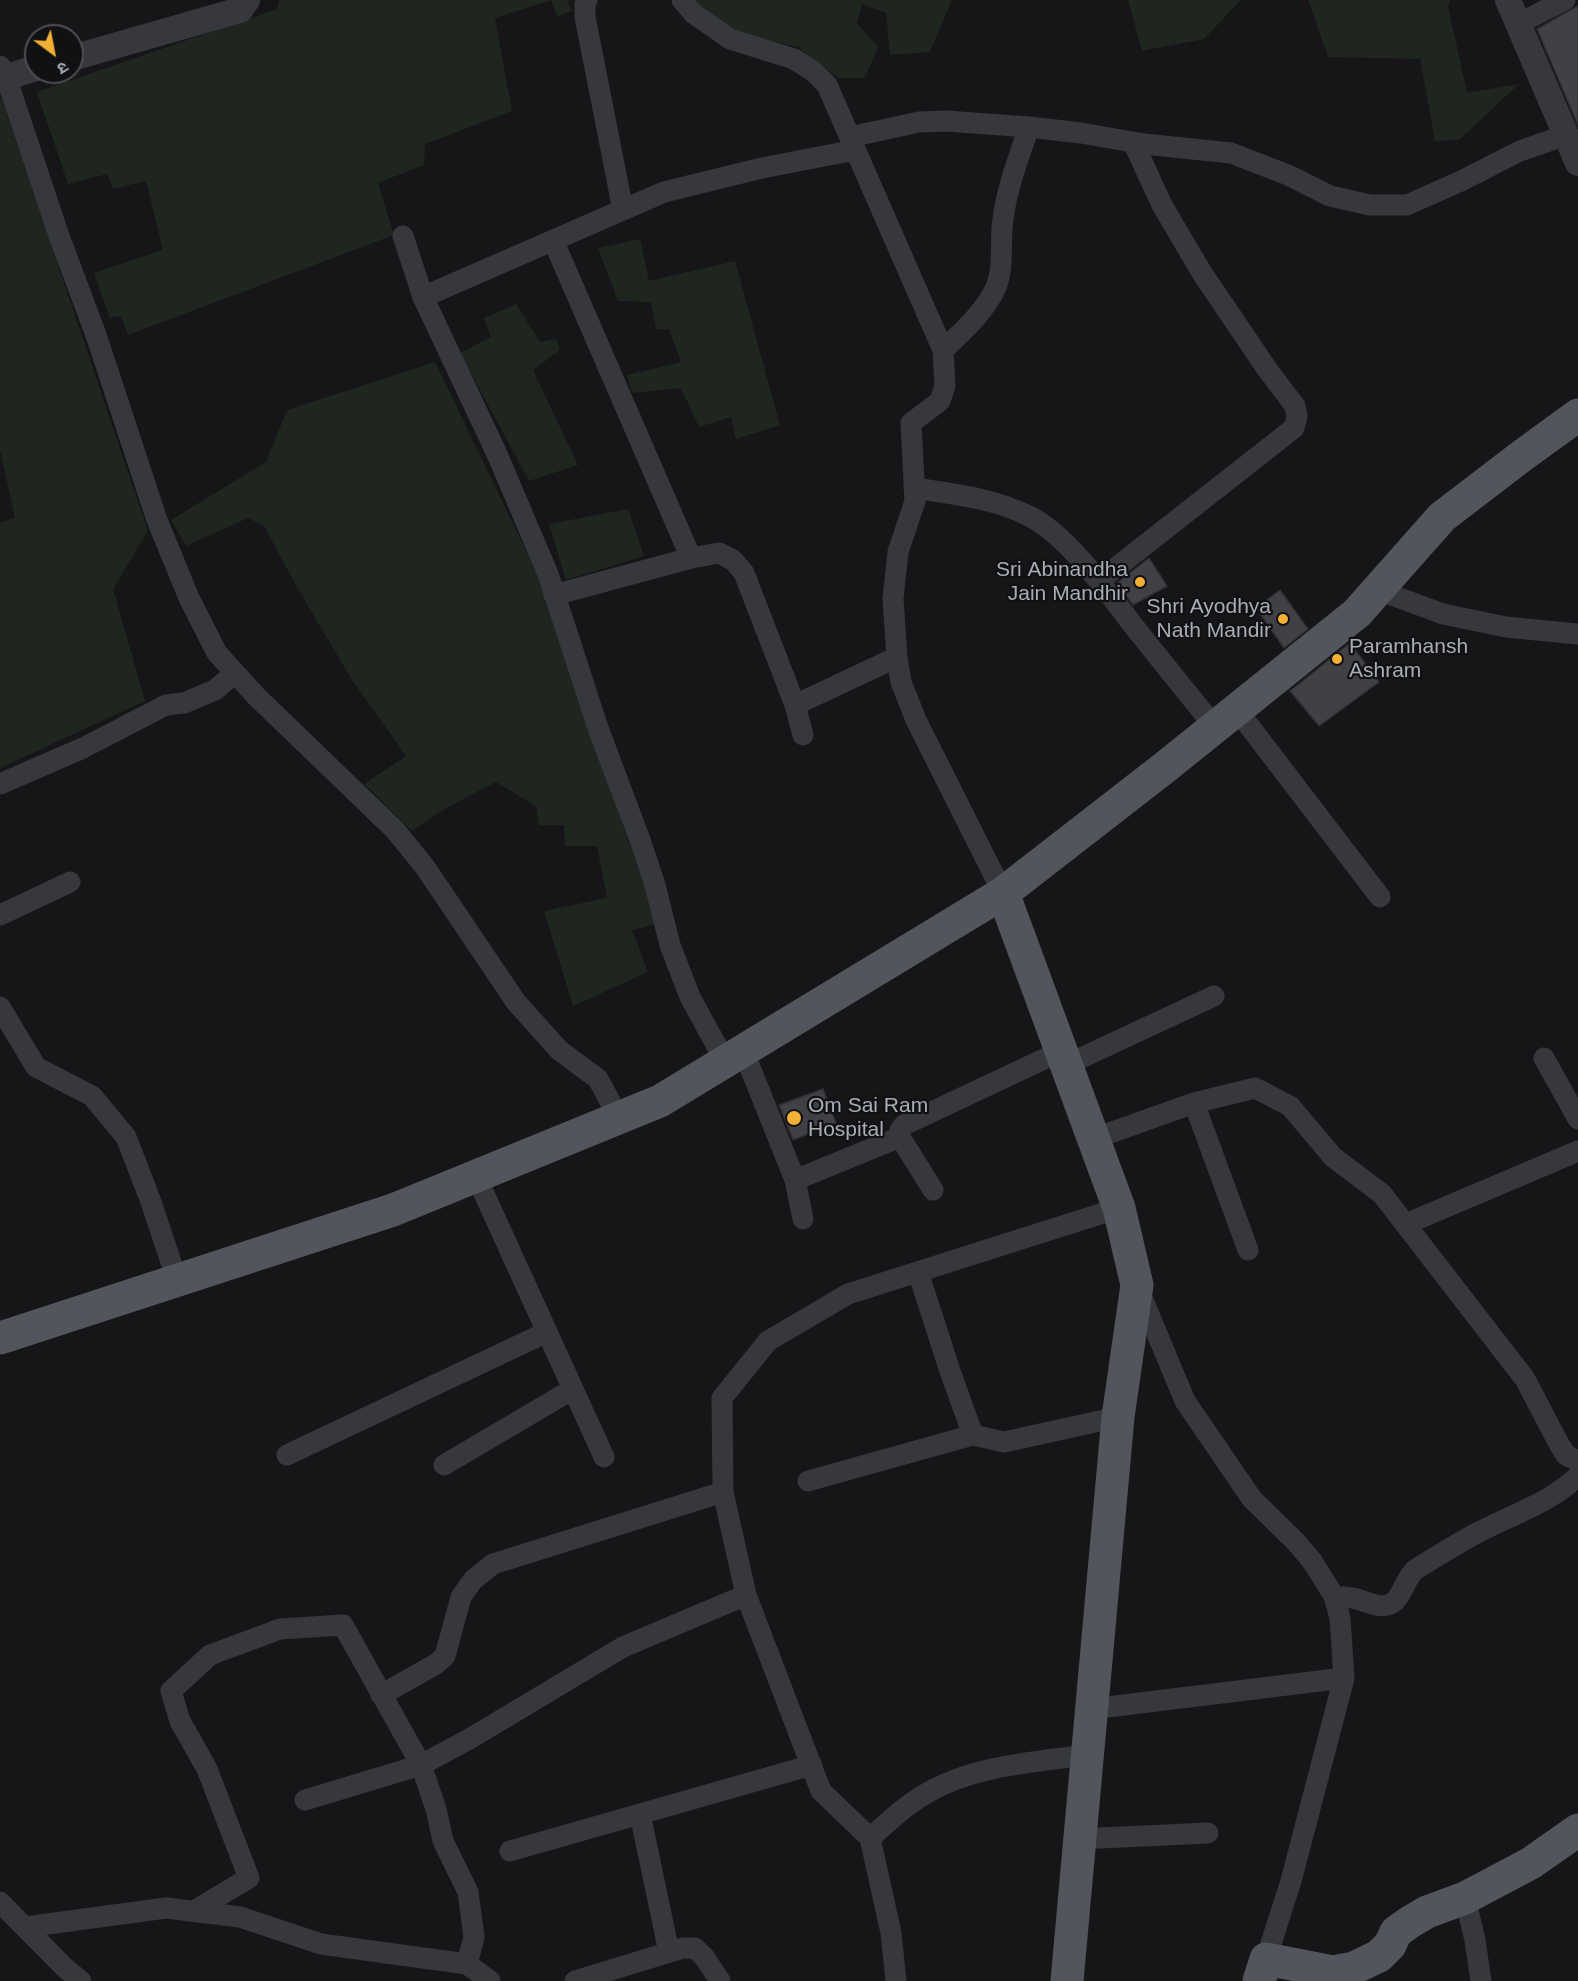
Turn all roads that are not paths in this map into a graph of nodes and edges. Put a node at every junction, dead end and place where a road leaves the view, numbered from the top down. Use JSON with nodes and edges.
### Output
{"nodes":[{"id":1,"x":247,"y":0,"type":"edge"},
{"id":2,"x":587,"y":0,"type":"edge"},
{"id":3,"x":682,"y":0,"type":"edge"},
{"id":4,"x":1508,"y":0,"type":"edge"},
{"id":5,"x":1566,"y":0,"type":"edge"},
{"id":6,"x":1518,"y":24,"type":"junction"},
{"id":7,"x":84,"y":55,"type":"edge"},
{"id":8,"x":24,"y":70,"type":"edge"},
{"id":9,"x":2,"y":74,"type":"edge"},
{"id":10,"x":1029,"y":127,"type":"junction"},
{"id":11,"x":1566,"y":135,"type":"junction"},
{"id":12,"x":1133,"y":142,"type":"junction"},
{"id":13,"x":853,"y":144,"type":"junction"},
{"id":14,"x":1578,"y":163,"type":"edge"},
{"id":15,"x":623,"y":210,"type":"junction"},
{"id":16,"x":403,"y":236,"type":"dead end"},
{"id":17,"x":553,"y":240,"type":"junction"},
{"id":18,"x":423,"y":297,"type":"junction"},
{"id":19,"x":943,"y":350,"type":"junction"},
{"id":20,"x":1578,"y":415,"type":"edge"},
{"id":21,"x":914,"y":488,"type":"junction"},
{"id":22,"x":691,"y":558,"type":"junction"},
{"id":23,"x":1099,"y":581,"type":"junction"},
{"id":24,"x":1378,"y":590,"type":"junction"},
{"id":25,"x":554,"y":595,"type":"junction"},
{"id":26,"x":1578,"y":634,"type":"edge"},
{"id":27,"x":897,"y":657,"type":"junction"},
{"id":28,"x":235,"y":673,"type":"junction"},
{"id":29,"x":795,"y":705,"type":"junction"},
{"id":30,"x":1226,"y":718,"type":"junction"},
{"id":31,"x":803,"y":735,"type":"dead end"},
{"id":32,"x":0,"y":784,"type":"edge"},
{"id":33,"x":70,"y":882,"type":"dead end"},
{"id":34,"x":1003,"y":893,"type":"junction"},
{"id":35,"x":1380,"y":897,"type":"dead end"},
{"id":36,"x":0,"y":915,"type":"edge"},
{"id":37,"x":1214,"y":996,"type":"dead end"},
{"id":38,"x":0,"y":1007,"type":"edge"},
{"id":39,"x":734,"y":1056,"type":"junction"},
{"id":40,"x":1064,"y":1058,"type":"junction"},
{"id":41,"x":1544,"y":1058,"type":"dead end"},
{"id":42,"x":1194,"y":1103,"type":"junction"},
{"id":43,"x":619,"y":1118,"type":"junction"},
{"id":44,"x":1578,"y":1119,"type":"edge"},
{"id":45,"x":900,"y":1137,"type":"junction"},
{"id":46,"x":1094,"y":1139,"type":"junction"},
{"id":47,"x":1578,"y":1151,"type":"edge"},
{"id":48,"x":476,"y":1176,"type":"junction"},
{"id":49,"x":795,"y":1180,"type":"junction"},
{"id":50,"x":933,"y":1191,"type":"dead end"},
{"id":51,"x":1119,"y":1208,"type":"junction"},
{"id":52,"x":802,"y":1219,"type":"dead end"},
{"id":53,"x":1406,"y":1224,"type":"junction"},
{"id":54,"x":1248,"y":1250,"type":"dead end"},
{"id":55,"x":918,"y":1272,"type":"junction"},
{"id":56,"x":177,"y":1280,"type":"junction"},
{"id":57,"x":1137,"y":1285,"type":"junction"},
{"id":58,"x":546,"y":1332,"type":"junction"},
{"id":59,"x":0,"y":1338,"type":"edge"},
{"id":60,"x":573,"y":1389,"type":"junction"},
{"id":61,"x":1118,"y":1417,"type":"junction"},
{"id":62,"x":973,"y":1435,"type":"junction"},
{"id":63,"x":287,"y":1455,"type":"dead end"},
{"id":64,"x":604,"y":1457,"type":"dead end"},
{"id":65,"x":1578,"y":1461,"type":"edge"},
{"id":66,"x":444,"y":1465,"type":"dead end"},
{"id":67,"x":1578,"y":1476,"type":"edge"},
{"id":68,"x":808,"y":1480,"type":"dead end"},
{"id":69,"x":723,"y":1492,"type":"junction"},
{"id":70,"x":746,"y":1595,"type":"junction"},
{"id":71,"x":1334,"y":1596,"type":"junction"},
{"id":72,"x":1344,"y":1678,"type":"junction"},
{"id":73,"x":381,"y":1695,"type":"junction"},
{"id":74,"x":1091,"y":1709,"type":"junction"},
{"id":75,"x":1087,"y":1755,"type":"junction"},
{"id":76,"x":421,"y":1765,"type":"junction"},
{"id":77,"x":812,"y":1765,"type":"junction"},
{"id":78,"x":305,"y":1800,"type":"dead end"},
{"id":79,"x":640,"y":1814,"type":"junction"},
{"id":80,"x":1578,"y":1830,"type":"edge"},
{"id":81,"x":1208,"y":1833,"type":"dead end"},
{"id":82,"x":870,"y":1838,"type":"junction"},
{"id":83,"x":1079,"y":1839,"type":"junction"},
{"id":84,"x":510,"y":1851,"type":"dead end"},
{"id":85,"x":1465,"y":1898,"type":"junction"},
{"id":86,"x":0,"y":1902,"type":"edge"},
{"id":87,"x":194,"y":1911,"type":"junction"},
{"id":88,"x":25,"y":1927,"type":"junction"},
{"id":89,"x":669,"y":1952,"type":"junction"},
{"id":90,"x":467,"y":1964,"type":"junction"},
{"id":91,"x":1262,"y":1970,"type":"edge"},
{"id":92,"x":81,"y":1981,"type":"edge"},
{"id":93,"x":490,"y":1981,"type":"edge"},
{"id":94,"x":574,"y":1981,"type":"edge"},
{"id":95,"x":720,"y":1981,"type":"edge"},
{"id":96,"x":896,"y":1981,"type":"edge"},
{"id":97,"x":1067,"y":1981,"type":"edge"},
{"id":98,"x":1481,"y":1981,"type":"edge"}],
"edges":[{"from":1,"to":7,"type":"street"},
{"from":2,"to":15,"type":"street"},
{"from":3,"to":13,"type":"street"},
{"from":4,"to":6,"type":"street"},
{"from":5,"to":6,"type":"street"},
{"from":6,"to":11,"type":"street"},
{"from":8,"to":9,"type":"street"},
{"from":9,"to":28,"type":"street"},
{"from":10,"to":12,"type":"street"},
{"from":10,"to":13,"type":"street"},
{"from":10,"to":19,"type":"street"},
{"from":11,"to":12,"type":"street"},
{"from":11,"to":14,"type":"street"},
{"from":12,"to":23,"type":"street"},
{"from":13,"to":15,"type":"street"},
{"from":13,"to":19,"type":"street"},
{"from":15,"to":17,"type":"street"},
{"from":16,"to":18,"type":"street"},
{"from":17,"to":18,"type":"street"},
{"from":17,"to":22,"type":"street"},
{"from":18,"to":25,"type":"street"},
{"from":19,"to":21,"type":"street"},
{"from":20,"to":24,"type":"main road"},
{"from":21,"to":23,"type":"street"},
{"from":21,"to":27,"type":"street"},
{"from":22,"to":25,"type":"street"},
{"from":22,"to":29,"type":"street"},
{"from":23,"to":30,"type":"street"},
{"from":24,"to":26,"type":"street"},
{"from":24,"to":30,"type":"main road"},
{"from":25,"to":39,"type":"street"},
{"from":27,"to":29,"type":"street"},
{"from":27,"to":34,"type":"street"},
{"from":28,"to":32,"type":"street"},
{"from":28,"to":43,"type":"street"},
{"from":29,"to":31,"type":"street"},
{"from":30,"to":34,"type":"main road"},
{"from":30,"to":35,"type":"street"},
{"from":33,"to":36,"type":"street"},
{"from":34,"to":39,"type":"main road"},
{"from":34,"to":40,"type":"main road"},
{"from":37,"to":40,"type":"street"},
{"from":38,"to":56,"type":"street"},
{"from":39,"to":43,"type":"main road"},
{"from":39,"to":49,"type":"street"},
{"from":40,"to":45,"type":"street"},
{"from":40,"to":46,"type":"main road"},
{"from":41,"to":44,"type":"street"},
{"from":42,"to":46,"type":"street"},
{"from":42,"to":53,"type":"street"},
{"from":42,"to":54,"type":"street"},
{"from":43,"to":48,"type":"main road"},
{"from":45,"to":49,"type":"street"},
{"from":45,"to":50,"type":"street"},
{"from":46,"to":51,"type":"main road"},
{"from":47,"to":53,"type":"street"},
{"from":48,"to":56,"type":"main road"},
{"from":48,"to":58,"type":"street"},
{"from":49,"to":52,"type":"street"},
{"from":51,"to":55,"type":"street"},
{"from":51,"to":57,"type":"main road"},
{"from":53,"to":65,"type":"street"},
{"from":55,"to":62,"type":"street"},
{"from":55,"to":69,"type":"street"},
{"from":56,"to":59,"type":"main road"},
{"from":57,"to":61,"type":"main road"},
{"from":57,"to":71,"type":"street"},
{"from":58,"to":60,"type":"street"},
{"from":58,"to":63,"type":"street"},
{"from":60,"to":64,"type":"street"},
{"from":60,"to":66,"type":"street"},
{"from":61,"to":62,"type":"street"},
{"from":61,"to":74,"type":"main road"},
{"from":62,"to":68,"type":"street"},
{"from":67,"to":71,"type":"street"},
{"from":69,"to":70,"type":"street"},
{"from":69,"to":73,"type":"street"},
{"from":70,"to":76,"type":"street"},
{"from":70,"to":77,"type":"street"},
{"from":71,"to":72,"type":"street"},
{"from":72,"to":74,"type":"street"},
{"from":72,"to":91,"type":"street"},
{"from":73,"to":76,"type":"street"},
{"from":73,"to":87,"type":"street"},
{"from":74,"to":75,"type":"main road"},
{"from":75,"to":82,"type":"street"},
{"from":75,"to":83,"type":"main road"},
{"from":76,"to":78,"type":"street"},
{"from":76,"to":90,"type":"street"},
{"from":77,"to":79,"type":"street"},
{"from":77,"to":82,"type":"street"},
{"from":79,"to":84,"type":"street"},
{"from":79,"to":89,"type":"street"},
{"from":80,"to":85,"type":"main road"},
{"from":81,"to":83,"type":"street"},
{"from":82,"to":96,"type":"street"},
{"from":83,"to":97,"type":"main road"},
{"from":85,"to":91,"type":"main road"},
{"from":85,"to":98,"type":"street"},
{"from":86,"to":88,"type":"street"},
{"from":87,"to":88,"type":"street"},
{"from":87,"to":90,"type":"street"},
{"from":88,"to":92,"type":"street"},
{"from":89,"to":94,"type":"street"},
{"from":89,"to":95,"type":"street"},
{"from":90,"to":93,"type":"street"}]}
